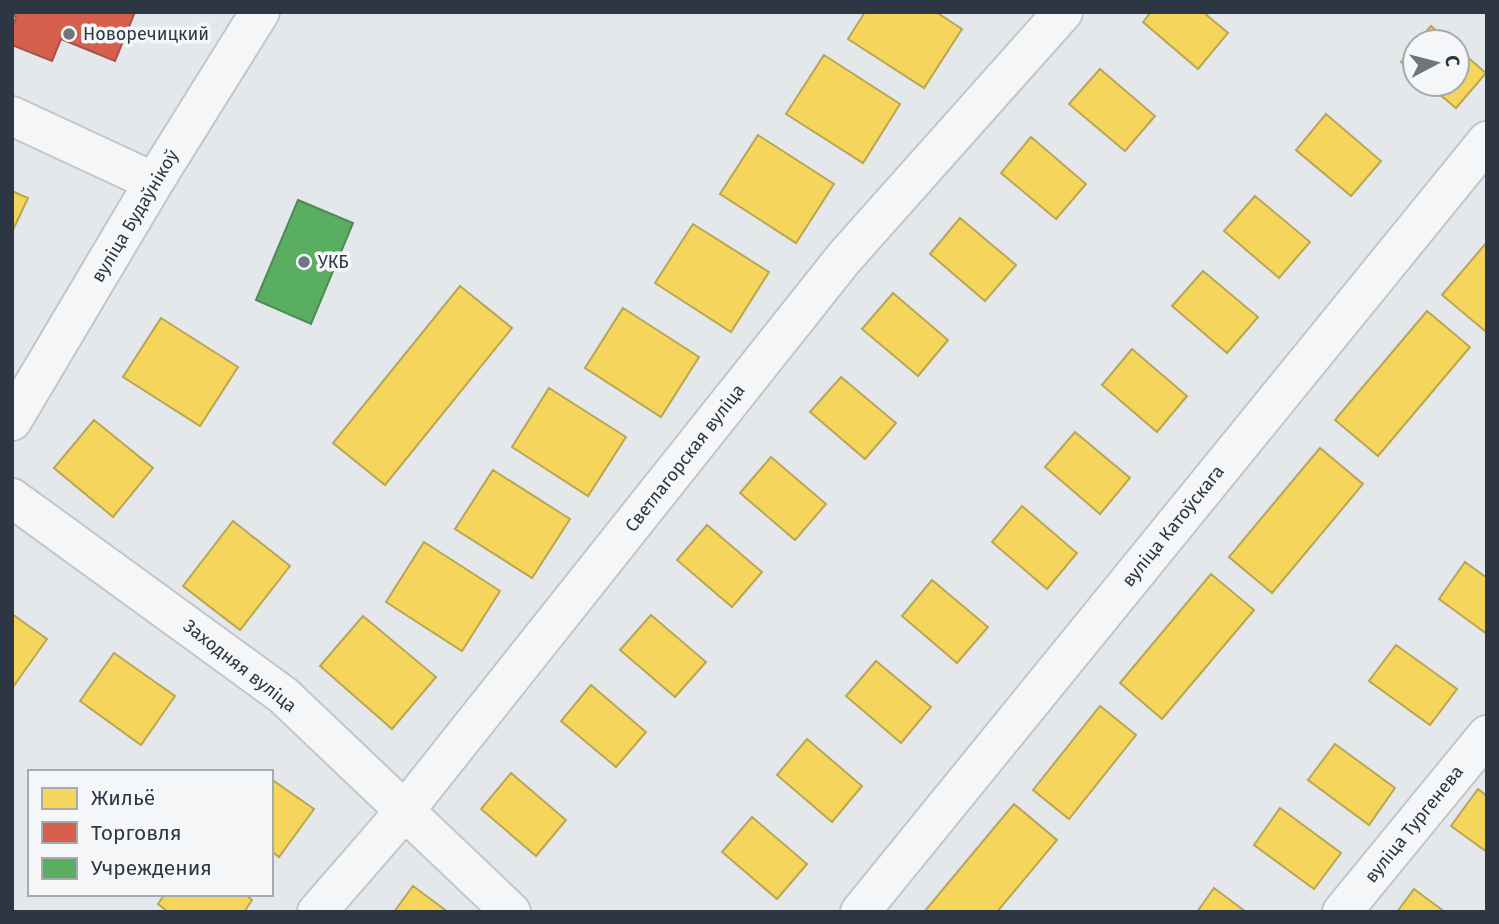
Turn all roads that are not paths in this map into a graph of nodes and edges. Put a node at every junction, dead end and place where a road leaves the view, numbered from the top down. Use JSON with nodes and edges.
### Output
{"nodes":[{"id":1,"x":260,"y":12,"type":"edge"},
{"id":2,"x":1063,"y":12,"type":"edge"},
{"id":3,"x":12,"y":115,"type":"edge"},
{"id":4,"x":1487,"y":141,"type":"edge"},
{"id":5,"x":154,"y":182,"type":"junction"},
{"id":6,"x":12,"y":422,"type":"edge"},
{"id":7,"x":12,"y":498,"type":"edge"},
{"id":8,"x":1487,"y":736,"type":"edge"},
{"id":9,"x":403,"y":813,"type":"junction"},
{"id":10,"x":317,"y":912,"type":"edge"},
{"id":11,"x":510,"y":912,"type":"edge"},
{"id":12,"x":860,"y":912,"type":"edge"},
{"id":13,"x":1342,"y":912,"type":"edge"}],
"edges":[{"from":1,"to":5,"type":"street","name":"вуліца Будаўнікоў"},
{"from":2,"to":9,"type":"street","name":"Светлагорская вуліца"},
{"from":3,"to":5,"type":"street"},
{"from":4,"to":12,"type":"street","name":"вуліца Катоўскага"},
{"from":5,"to":6,"type":"street","name":"вуліца Будаўнікоў"},
{"from":7,"to":9,"type":"street","name":"Заходняя вуліца"},
{"from":8,"to":13,"type":"street","name":"вуліца Тургенева"},
{"from":9,"to":10,"type":"street","name":"Светлагорская вуліца"},
{"from":9,"to":11,"type":"street","name":"Заходняя вуліца"}]}
